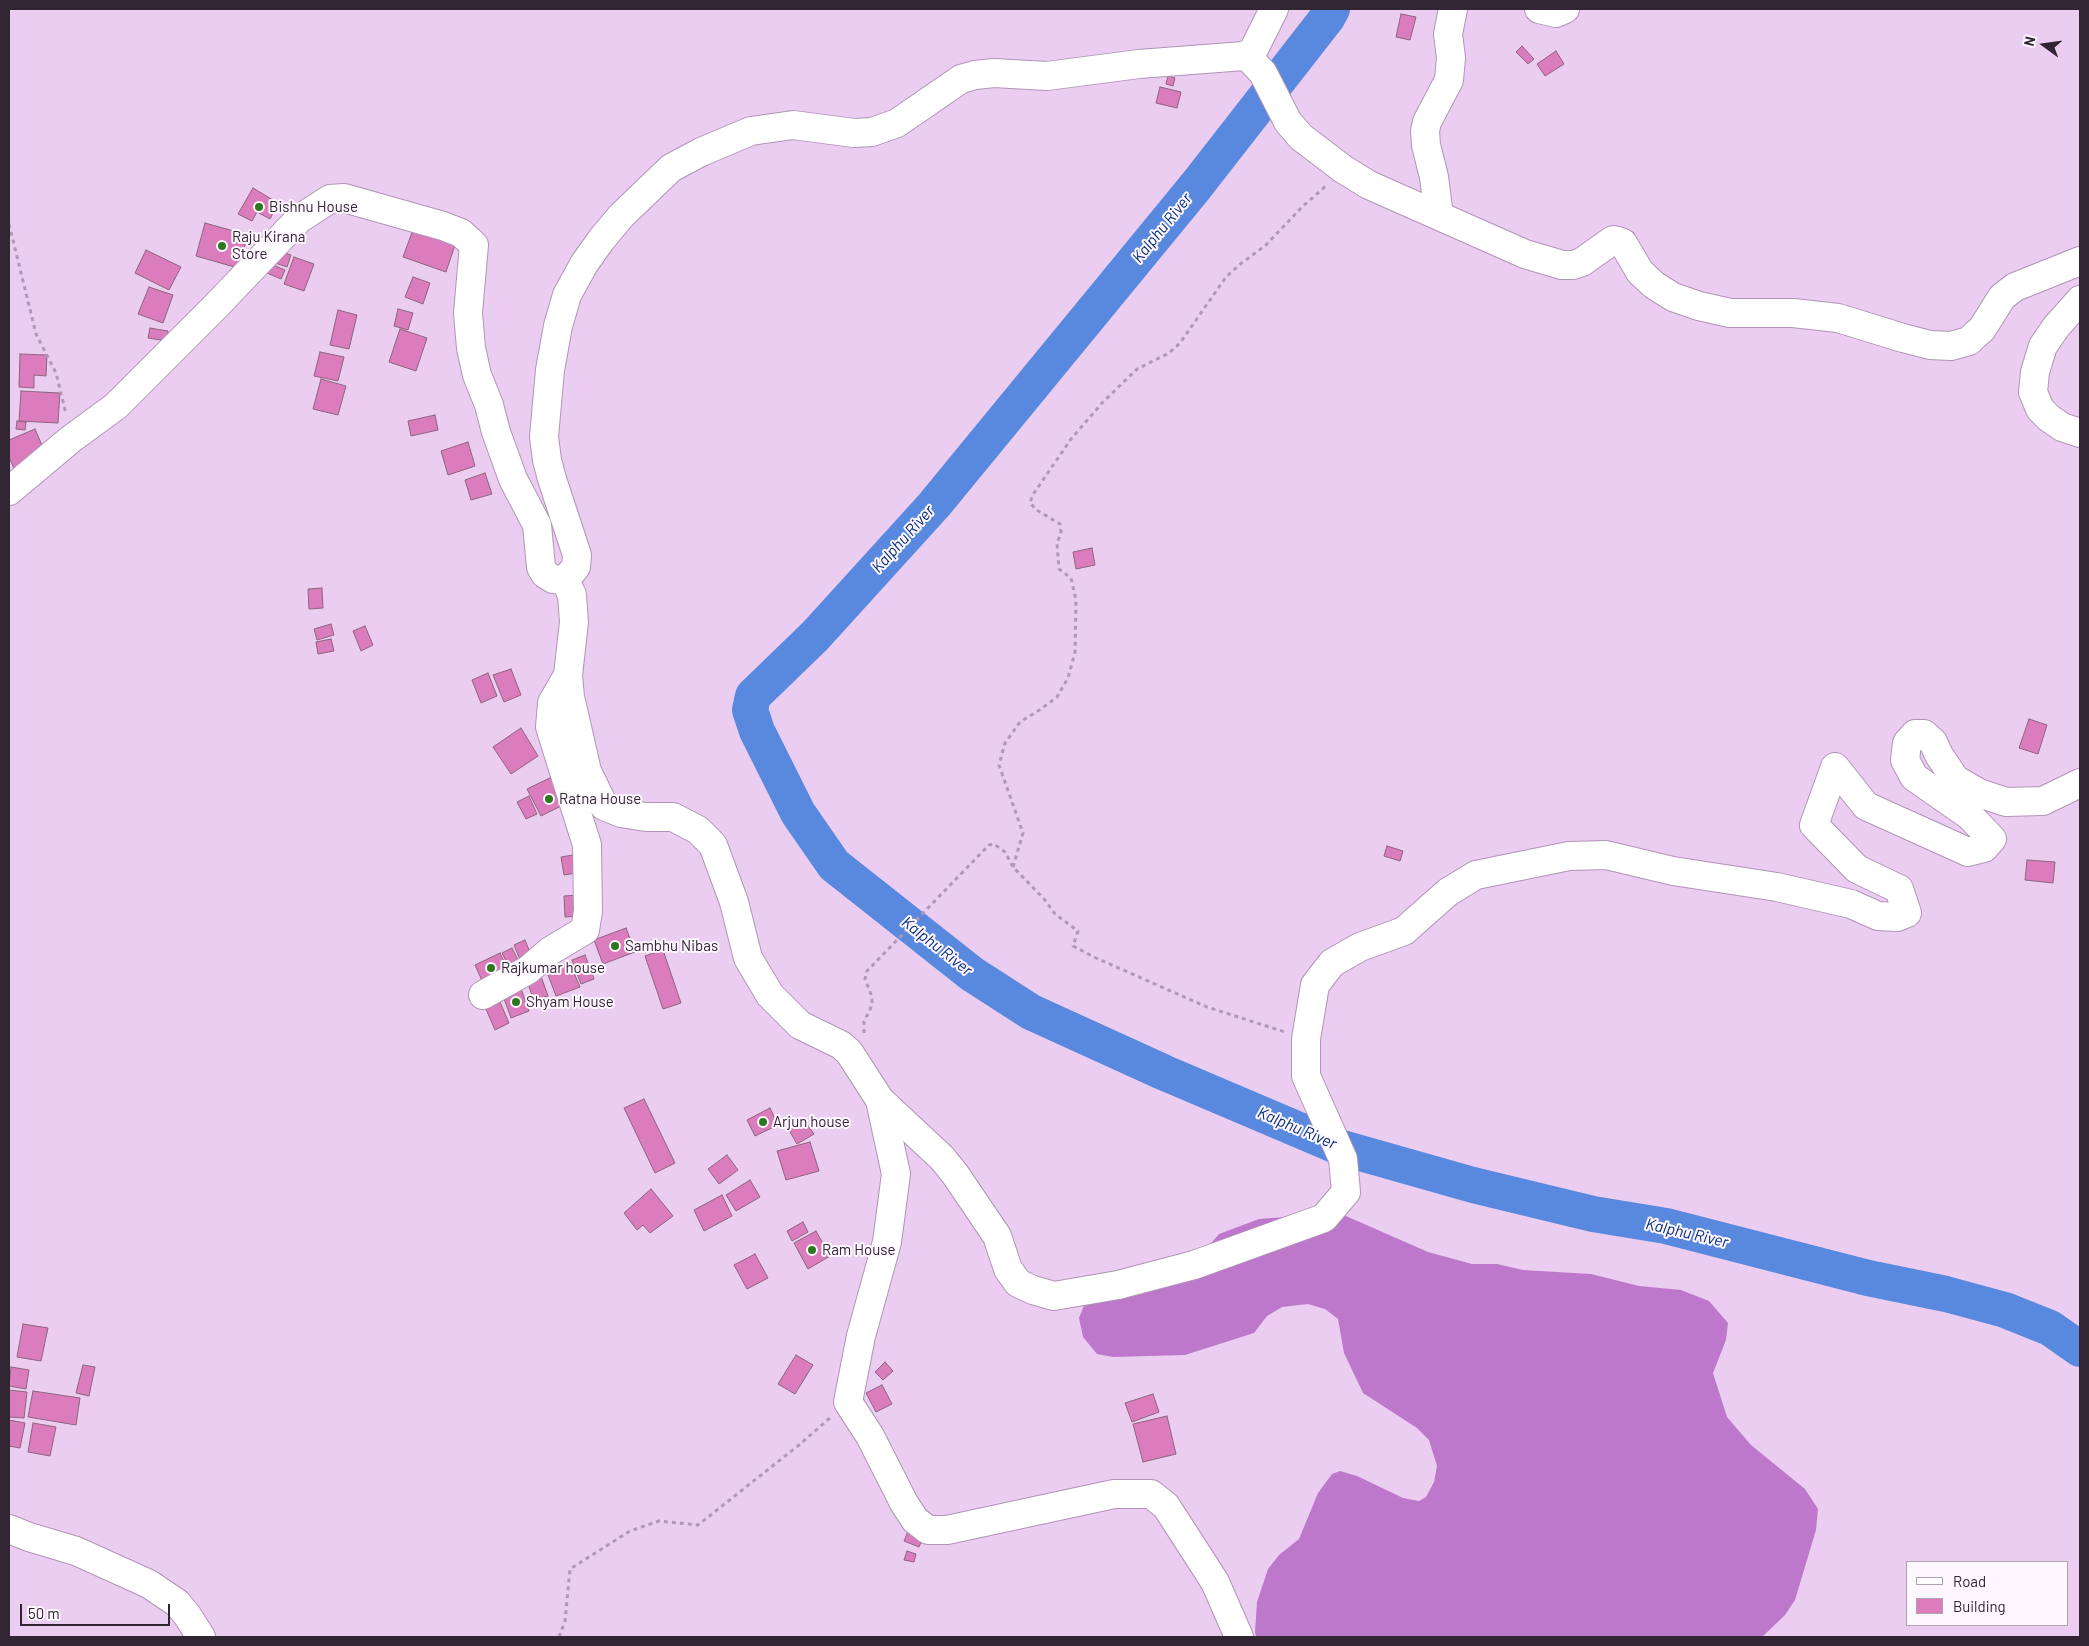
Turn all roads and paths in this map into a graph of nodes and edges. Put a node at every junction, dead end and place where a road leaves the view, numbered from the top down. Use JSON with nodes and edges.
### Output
{"nodes":[{"id":1,"x":1274,"y":9,"type":"edge"},
{"id":2,"x":1453,"y":9,"type":"edge"},
{"id":3,"x":1539,"y":9,"type":"edge"},
{"id":4,"x":1565,"y":9,"type":"edge"},
{"id":5,"x":1244,"y":56,"type":"junction"},
{"id":6,"x":1343,"y":169,"type":"junction"},
{"id":7,"x":1437,"y":214,"type":"junction"},
{"id":8,"x":9,"y":224,"type":"edge"},
{"id":9,"x":2080,"y":262,"type":"edge"},
{"id":10,"x":2080,"y":300,"type":"edge"},
{"id":11,"x":2080,"y":433,"type":"edge"},
{"id":12,"x":71,"y":439,"type":"junction"},
{"id":13,"x":9,"y":492,"type":"edge"},
{"id":14,"x":565,"y":580,"type":"junction"},
{"id":15,"x":568,"y":675,"type":"junction"},
{"id":16,"x":2080,"y":783,"type":"edge"},
{"id":17,"x":1013,"y":867,"type":"junction"},
{"id":18,"x":483,"y":995,"type":"dead end"},
{"id":19,"x":1306,"y":1039,"type":"junction"},
{"id":20,"x":849,"y":1052,"type":"junction"},
{"id":21,"x":880,"y":1100,"type":"junction"},
{"id":22,"x":848,"y":1402,"type":"junction"},
{"id":23,"x":9,"y":1529,"type":"edge"},
{"id":24,"x":201,"y":1637,"type":"edge"},
{"id":25,"x":559,"y":1637,"type":"edge"},
{"id":26,"x":1239,"y":1637,"type":"edge"}],
"edges":[{"from":1,"to":5,"type":"street"},
{"from":2,"to":7,"type":"street"},
{"from":3,"to":4,"type":"street"},
{"from":5,"to":6,"type":"street"},
{"from":5,"to":14,"type":"street"},
{"from":6,"to":7,"type":"street"},
{"from":6,"to":17,"type":"path"},
{"from":7,"to":9,"type":"street"},
{"from":8,"to":12,"type":"path"},
{"from":10,"to":11,"type":"street"},
{"from":12,"to":13,"type":"street"},
{"from":12,"to":14,"type":"street"},
{"from":14,"to":15,"type":"street"},
{"from":15,"to":18,"type":"street"},
{"from":15,"to":20,"type":"street"},
{"from":16,"to":19,"type":"street"},
{"from":17,"to":19,"type":"path"},
{"from":17,"to":20,"type":"path"},
{"from":19,"to":21,"type":"street"},
{"from":20,"to":21,"type":"street"},
{"from":21,"to":22,"type":"street"},
{"from":22,"to":25,"type":"path"},
{"from":22,"to":26,"type":"street"},
{"from":23,"to":24,"type":"street"}]}
